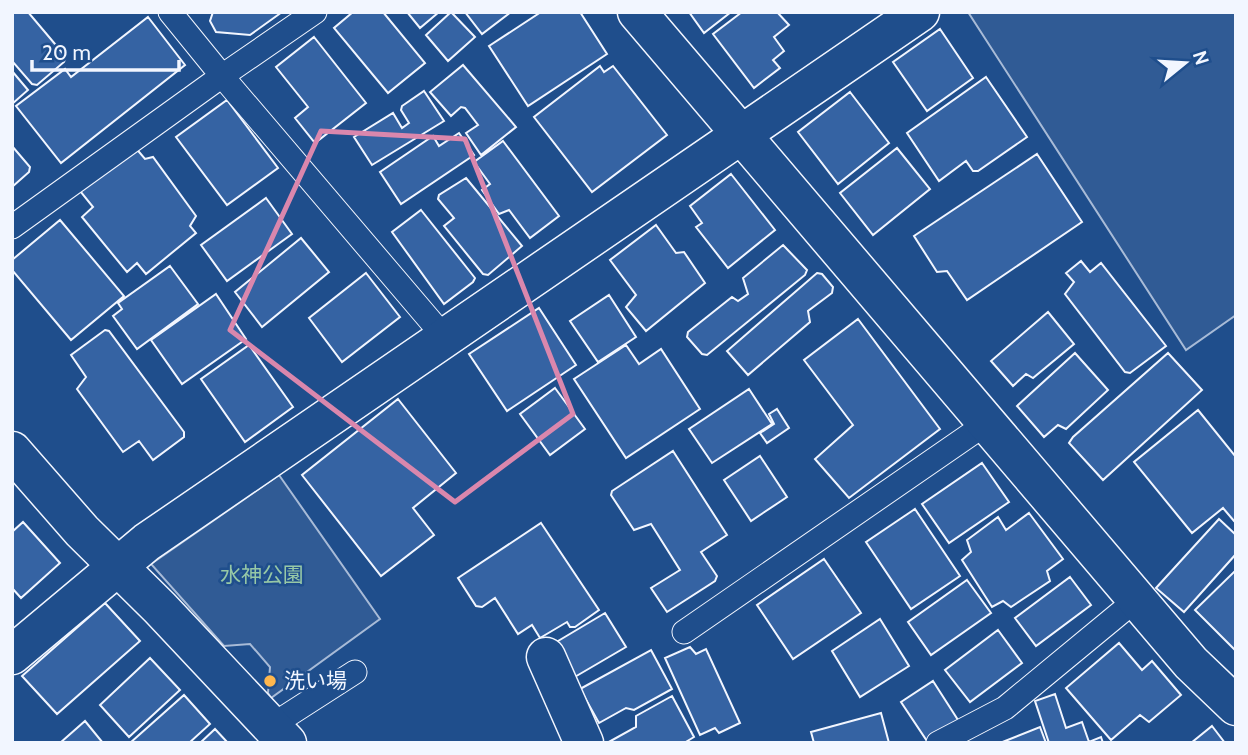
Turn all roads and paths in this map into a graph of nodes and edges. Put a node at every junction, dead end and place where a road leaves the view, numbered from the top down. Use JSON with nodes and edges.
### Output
{"nodes":[{"id":1,"x":170,"y":12,"type":"edge"},
{"id":2,"x":315,"y":12,"type":"edge"},
{"id":3,"x":637,"y":12,"type":"edge"},
{"id":4,"x":920,"y":12,"type":"edge"},
{"id":5,"x":222,"y":76,"type":"junction"},
{"id":6,"x":742,"y":136,"type":"junction"},
{"id":7,"x":12,"y":227,"type":"edge"},
{"id":8,"x":446,"y":339,"type":"junction"},
{"id":9,"x":987,"y":423,"type":"junction"},
{"id":10,"x":12,"y":451,"type":"edge"},
{"id":11,"x":119,"y":565,"type":"junction"},
{"id":12,"x":1137,"y":599,"type":"junction"},
{"id":13,"x":684,"y":632,"type":"dead end"},
{"id":14,"x":12,"y":655,"type":"edge"},
{"id":15,"x":546,"y":657,"type":"dead end"},
{"id":16,"x":355,"y":672,"type":"dead end"},
{"id":17,"x":1236,"y":706,"type":"edge"},
{"id":18,"x":279,"y":734,"type":"edge"},
{"id":19,"x":584,"y":743,"type":"edge"},
{"id":20,"x":938,"y":743,"type":"edge"}],
"edges":[{"from":1,"to":5,"type":"lane"},
{"from":2,"to":5,"type":"lane"},
{"from":3,"to":6,"type":"street"},
{"from":4,"to":6,"type":"street"},
{"from":5,"to":7,"type":"lane"},
{"from":5,"to":8,"type":"lane"},
{"from":6,"to":8,"type":"street"},
{"from":6,"to":9,"type":"street"},
{"from":8,"to":11,"type":"street"},
{"from":9,"to":12,"type":"street"},
{"from":9,"to":13,"type":"lane"},
{"from":10,"to":11,"type":"street"},
{"from":11,"to":14,"type":"street"},
{"from":11,"to":18,"type":"street"},
{"from":12,"to":17,"type":"street"},
{"from":12,"to":20,"type":"lane"},
{"from":15,"to":19,"type":"street"},
{"from":16,"to":18,"type":"lane"}]}
